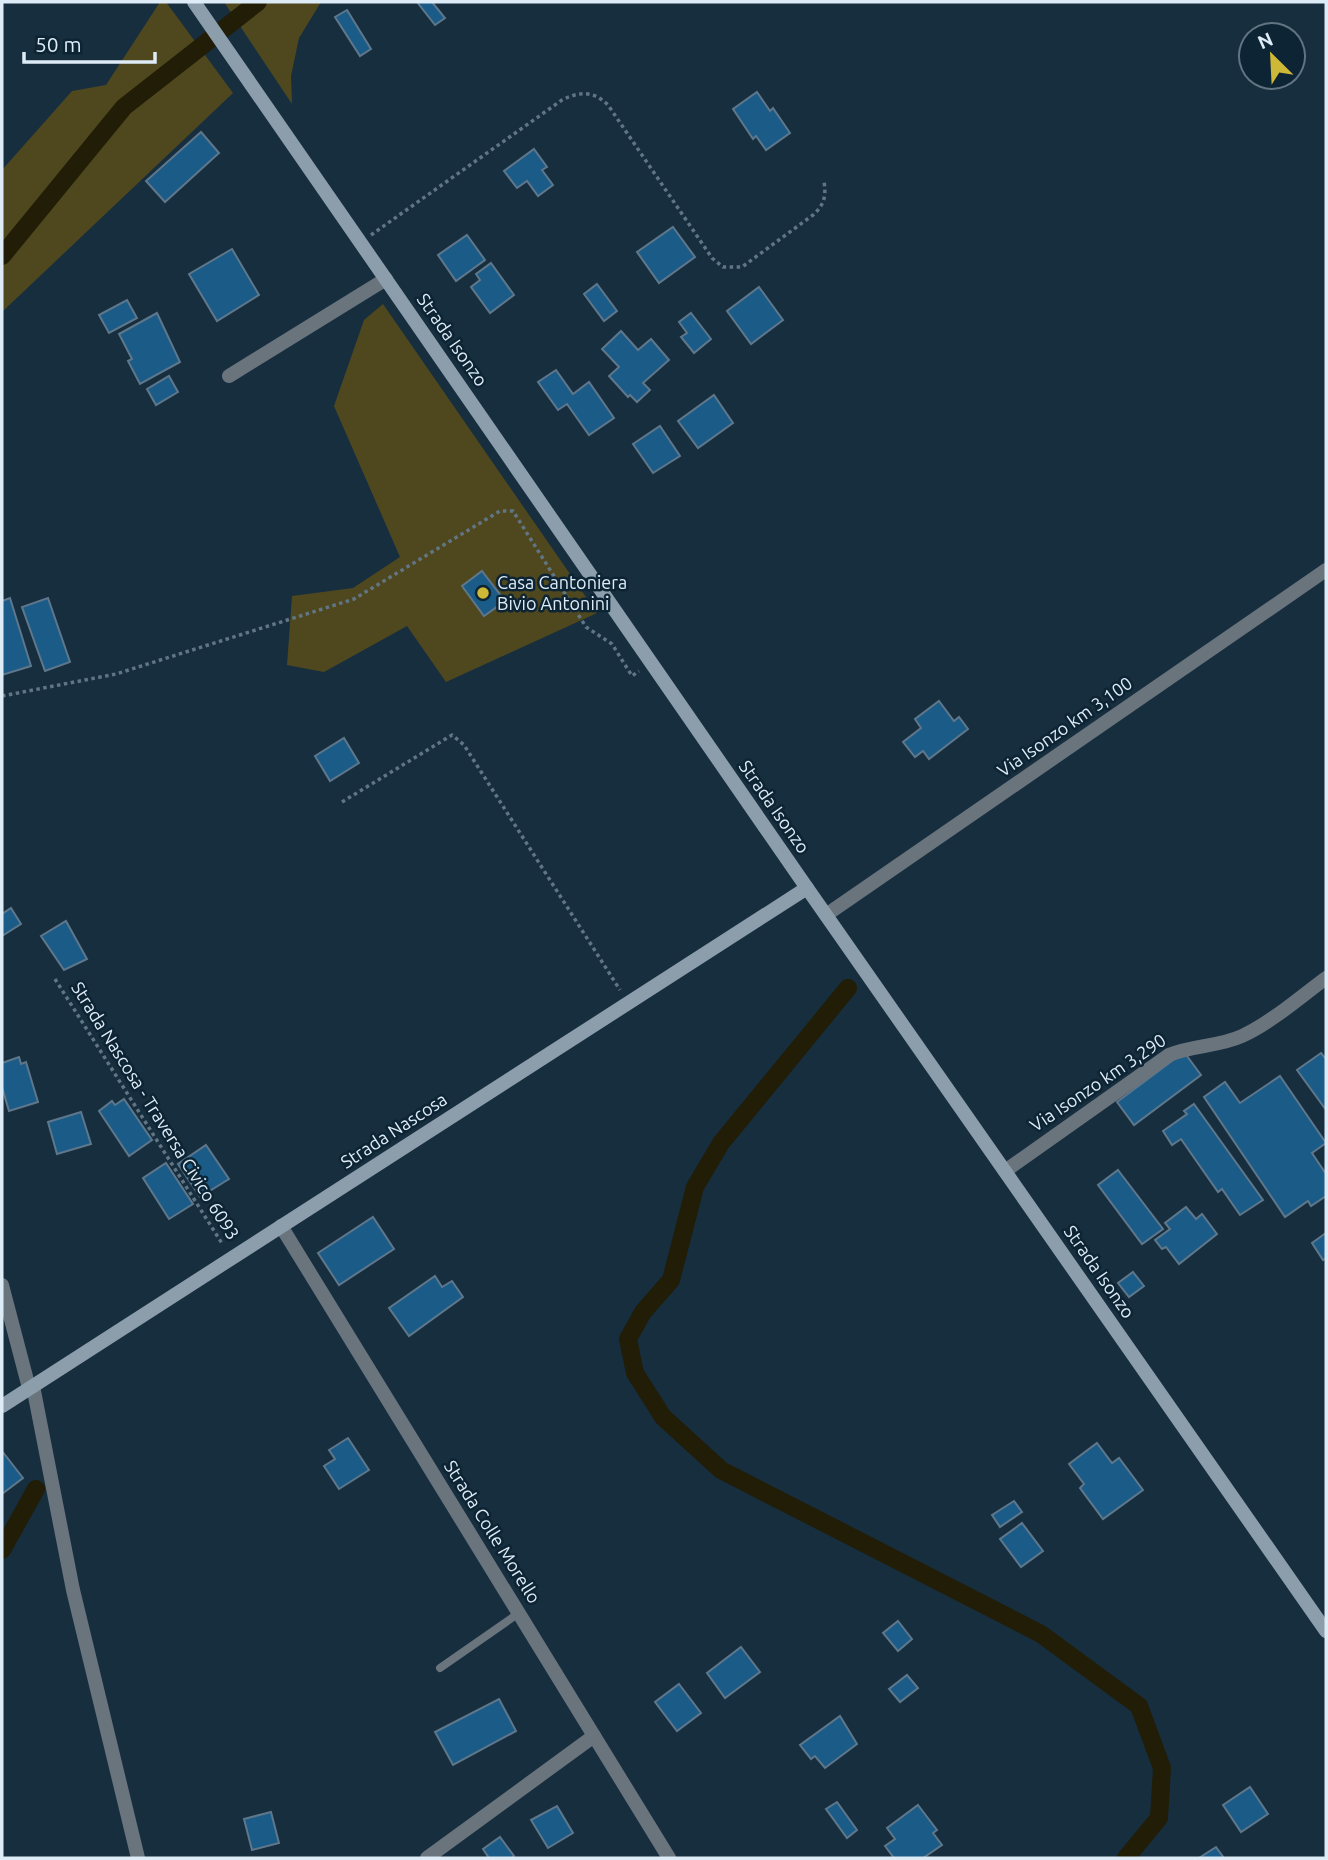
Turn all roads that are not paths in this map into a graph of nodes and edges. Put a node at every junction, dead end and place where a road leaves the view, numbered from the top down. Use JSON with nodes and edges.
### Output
{"nodes":[{"id":1,"x":194,"y":2,"type":"edge"},
{"id":2,"x":386,"y":279,"type":"junction"},
{"id":3,"x":229,"y":376,"type":"dead end"},
{"id":4,"x":1326,"y":570,"type":"edge"},
{"id":5,"x":807,"y":888,"type":"junction"},
{"id":6,"x":827,"y":915,"type":"junction"},
{"id":7,"x":1326,"y":978,"type":"edge"},
{"id":8,"x":1005,"y":1171,"type":"junction"},
{"id":9,"x":281,"y":1226,"type":"junction"},
{"id":10,"x":2,"y":1284,"type":"edge"},
{"id":11,"x":31,"y":1387,"type":"junction"},
{"id":12,"x":2,"y":1406,"type":"edge"},
{"id":13,"x":519,"y":1613,"type":"junction"},
{"id":14,"x":1326,"y":1631,"type":"edge"},
{"id":15,"x":440,"y":1668,"type":"dead end"},
{"id":16,"x":594,"y":1736,"type":"junction"},
{"id":17,"x":138,"y":1858,"type":"edge"},
{"id":18,"x":427,"y":1858,"type":"edge"},
{"id":19,"x":669,"y":1858,"type":"edge"}],
"edges":[{"from":1,"to":2,"type":"main road","name":"Strada Isonzo"},
{"from":2,"to":3,"type":"street"},
{"from":2,"to":5,"type":"main road","name":"Strada Isonzo"},
{"from":4,"to":6,"type":"street","name":"Via Isonzo km 3,100"},
{"from":5,"to":6,"type":"main road","name":"Strada Isonzo"},
{"from":5,"to":9,"type":"main road","name":"Strada Nascosa"},
{"from":6,"to":8,"type":"main road","name":"Strada Isonzo"},
{"from":7,"to":8,"type":"street","name":"Via Isonzo km 3,290"},
{"from":8,"to":14,"type":"main road","name":"Strada Isonzo"},
{"from":9,"to":11,"type":"main road","name":"Strada Nascosa"},
{"from":9,"to":13,"type":"street","name":"Strada Colle Morello"},
{"from":10,"to":11,"type":"street"},
{"from":11,"to":12,"type":"main road","name":"Strada Nascosa"},
{"from":11,"to":17,"type":"street"},
{"from":13,"to":15,"type":"lane"},
{"from":13,"to":16,"type":"street","name":"Strada Colle Morello"},
{"from":16,"to":18,"type":"street"},
{"from":16,"to":19,"type":"street","name":"Strada Colle Morello"}]}
